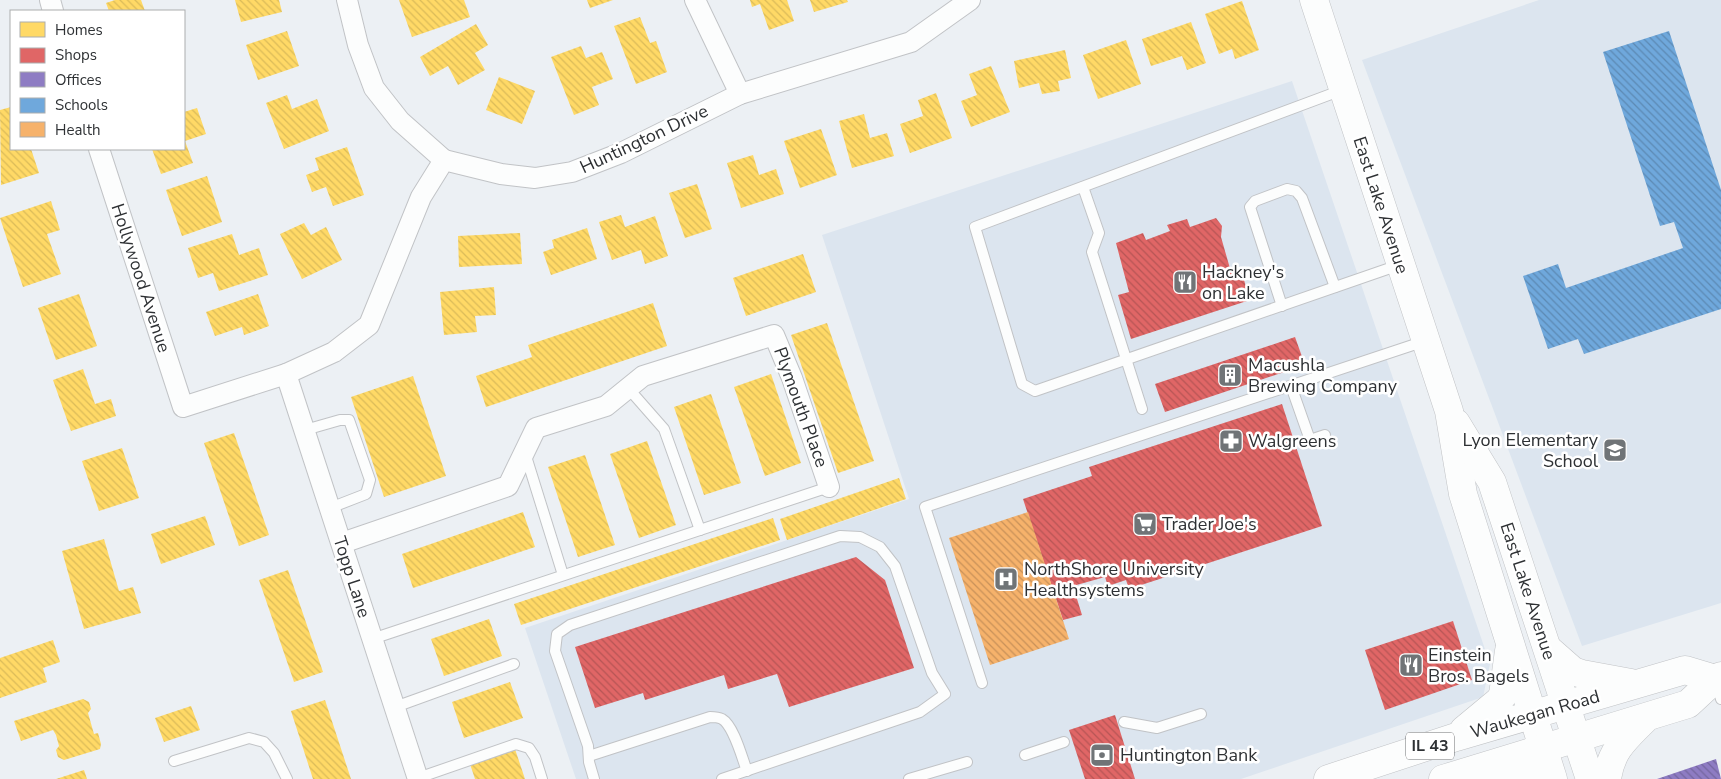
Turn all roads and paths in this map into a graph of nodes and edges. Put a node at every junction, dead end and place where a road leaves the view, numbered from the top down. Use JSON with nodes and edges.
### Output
{"nodes":[{"id":1,"x":347,"y":0,"type":"edge"},
{"id":2,"x":695,"y":0,"type":"edge"},
{"id":3,"x":970,"y":0,"type":"edge"},
{"id":4,"x":1314,"y":0,"type":"edge"},
{"id":5,"x":1343,"y":90,"type":"junction"},
{"id":6,"x":740,"y":94,"type":"junction"},
{"id":7,"x":98,"y":150,"type":"edge"},
{"id":8,"x":444,"y":160,"type":"junction"},
{"id":9,"x":1083,"y":187,"type":"junction"},
{"id":10,"x":1401,"y":265,"type":"junction"},
{"id":11,"x":1335,"y":287,"type":"junction"},
{"id":12,"x":1282,"y":306,"type":"junction"},
{"id":13,"x":1426,"y":341,"type":"junction"},
{"id":14,"x":1126,"y":359,"type":"junction"},
{"id":15,"x":286,"y":374,"type":"junction"},
{"id":16,"x":1291,"y":386,"type":"junction"},
{"id":17,"x":628,"y":388,"type":"junction"},
{"id":18,"x":1142,"y":409,"type":"dead end"},
{"id":19,"x":1449,"y":411,"type":"junction"},
{"id":20,"x":304,"y":430,"type":"junction"},
{"id":21,"x":1325,"y":436,"type":"dead end"},
{"id":22,"x":525,"y":452,"type":"junction"},
{"id":23,"x":829,"y":487,"type":"joint"},
{"id":24,"x":330,"y":508,"type":"junction"},
{"id":25,"x":700,"y":530,"type":"junction"},
{"id":26,"x":342,"y":542,"type":"junction"},
{"id":27,"x":563,"y":575,"type":"junction"},
{"id":28,"x":372,"y":639,"type":"junction"},
{"id":29,"x":1510,"y":645,"type":"junction"},
{"id":30,"x":1548,"y":649,"type":"junction"},
{"id":31,"x":514,"y":664,"type":"dead end"},
{"id":32,"x":982,"y":683,"type":"dead end"},
{"id":33,"x":1637,"y":684,"type":"junction"},
{"id":34,"x":1719,"y":685,"type":"edge"},
{"id":35,"x":1566,"y":705,"type":"junction"},
{"id":36,"x":395,"y":707,"type":"junction"},
{"id":37,"x":1201,"y":714,"type":"dead end"},
{"id":38,"x":1533,"y":715,"type":"junction"},
{"id":39,"x":1648,"y":716,"type":"junction"},
{"id":40,"x":1124,"y":722,"type":"dead end"},
{"id":41,"x":1456,"y":737,"type":"junction"},
{"id":42,"x":1577,"y":738,"type":"junction"},
{"id":43,"x":1064,"y":742,"type":"dead end"},
{"id":44,"x":1544,"y":748,"type":"junction"},
{"id":45,"x":1025,"y":755,"type":"dead end"},
{"id":46,"x":588,"y":756,"type":"junction"},
{"id":47,"x":174,"y":762,"type":"dead end"},
{"id":48,"x":966,"y":762,"type":"dead end"},
{"id":49,"x":747,"y":771,"type":"junction"},
{"id":50,"x":1454,"y":776,"type":"edge"},
{"id":51,"x":418,"y":778,"type":"edge"},
{"id":52,"x":287,"y":779,"type":"edge"},
{"id":53,"x":542,"y":779,"type":"edge"},
{"id":54,"x":594,"y":779,"type":"edge"},
{"id":55,"x":722,"y":779,"type":"edge"},
{"id":56,"x":909,"y":779,"type":"edge"},
{"id":57,"x":1328,"y":779,"type":"edge"},
{"id":58,"x":1533,"y":779,"type":"edge"},
{"id":59,"x":1554,"y":779,"type":"edge"},
{"id":60,"x":1590,"y":779,"type":"edge"},
{"id":61,"x":1607,"y":779,"type":"edge"}],
"edges":[{"from":1,"to":8,"type":"street"},
{"from":2,"to":6,"type":"street"},
{"from":3,"to":6,"type":"street","name":"Huntington Drive"},
{"from":4,"to":5,"type":"main road","name":"East Lake Avenue"},
{"from":5,"to":9,"type":"lane"},
{"from":5,"to":10,"type":"main road","name":"East Lake Avenue"},
{"from":6,"to":8,"type":"street","name":"Huntington Drive"},
{"from":7,"to":15,"type":"street","name":"Hollywood Avenue"},
{"from":8,"to":15,"type":"street"},
{"from":9,"to":14,"type":"lane"},
{"from":9,"to":14,"type":"lane"},
{"from":10,"to":11,"type":"lane"},
{"from":10,"to":13,"type":"main road","name":"East Lake Avenue"},
{"from":11,"to":12,"type":"lane"},
{"from":11,"to":12,"type":"lane"},
{"from":12,"to":14,"type":"lane"},
{"from":13,"to":16,"type":"lane"},
{"from":13,"to":19,"type":"main road","name":"East Lake Avenue"},
{"from":14,"to":18,"type":"lane"},
{"from":15,"to":20,"type":"street","name":"Topp Lane"},
{"from":16,"to":21,"type":"lane"},
{"from":16,"to":32,"type":"lane"},
{"from":17,"to":22,"type":"street","name":"Plymouth Place"},
{"from":17,"to":23,"type":"street","name":"Plymouth Place"},
{"from":17,"to":25,"type":"lane"},
{"from":19,"to":29,"type":"main road","name":"East Lake Avenue"},
{"from":19,"to":30,"type":"main road","name":"East Lake Avenue"},
{"from":20,"to":24,"type":"street","name":"Topp Lane"},
{"from":20,"to":24,"type":"lane"},
{"from":22,"to":26,"type":"street","name":"Plymouth Place"},
{"from":22,"to":27,"type":"lane"},
{"from":23,"to":25,"type":"lane"},
{"from":24,"to":26,"type":"street","name":"Topp Lane"},
{"from":25,"to":27,"type":"lane"},
{"from":26,"to":28,"type":"street","name":"Topp Lane"},
{"from":27,"to":28,"type":"lane"},
{"from":28,"to":36,"type":"street","name":"Topp Lane"},
{"from":29,"to":38,"type":"main road","name":"East Lake Avenue"},
{"from":29,"to":41,"type":"main road"},
{"from":30,"to":33,"type":"main road"},
{"from":30,"to":35,"type":"main road","name":"East Lake Avenue"},
{"from":31,"to":36,"type":"lane"},
{"from":33,"to":34,"type":"main road","name":"Waukegan Road","number":"IL 43"},
{"from":33,"to":35,"type":"main road","name":"Waukegan Road","number":"IL 43"},
{"from":34,"to":39,"type":"main road","name":"Waukegan Road","number":"IL 43"},
{"from":35,"to":38,"type":"main road","name":"Waukegan Road","number":"IL 43"},
{"from":35,"to":42,"type":"main road","name":"East Lake Avenue"},
{"from":36,"to":51,"type":"street","name":"Topp Lane"},
{"from":37,"to":40,"type":"lane"},
{"from":38,"to":41,"type":"main road","name":"Waukegan Road","number":"IL 43"},
{"from":38,"to":44,"type":"main road","name":"East Lake Avenue"},
{"from":39,"to":42,"type":"main road","name":"Waukegan Road","number":"IL 43"},
{"from":39,"to":61,"type":"main road"},
{"from":41,"to":57,"type":"main road","name":"Waukegan Road","number":"IL 43"},
{"from":42,"to":44,"type":"main road","name":"Waukegan Road","number":"IL 43"},
{"from":42,"to":60,"type":"main road","name":"East Lake Avenue"},
{"from":43,"to":45,"type":"lane"},
{"from":44,"to":50,"type":"main road","name":"Waukegan Road","number":"IL 43"},
{"from":44,"to":59,"type":"main road","name":"East Lake Avenue"},
{"from":46,"to":49,"type":"lane"},
{"from":46,"to":49,"type":"lane"},
{"from":46,"to":54,"type":"lane"},
{"from":47,"to":52,"type":"lane"},
{"from":48,"to":56,"type":"lane"},
{"from":49,"to":55,"type":"lane"},
{"from":50,"to":58,"type":"main road"},
{"from":51,"to":53,"type":"lane"}]}
